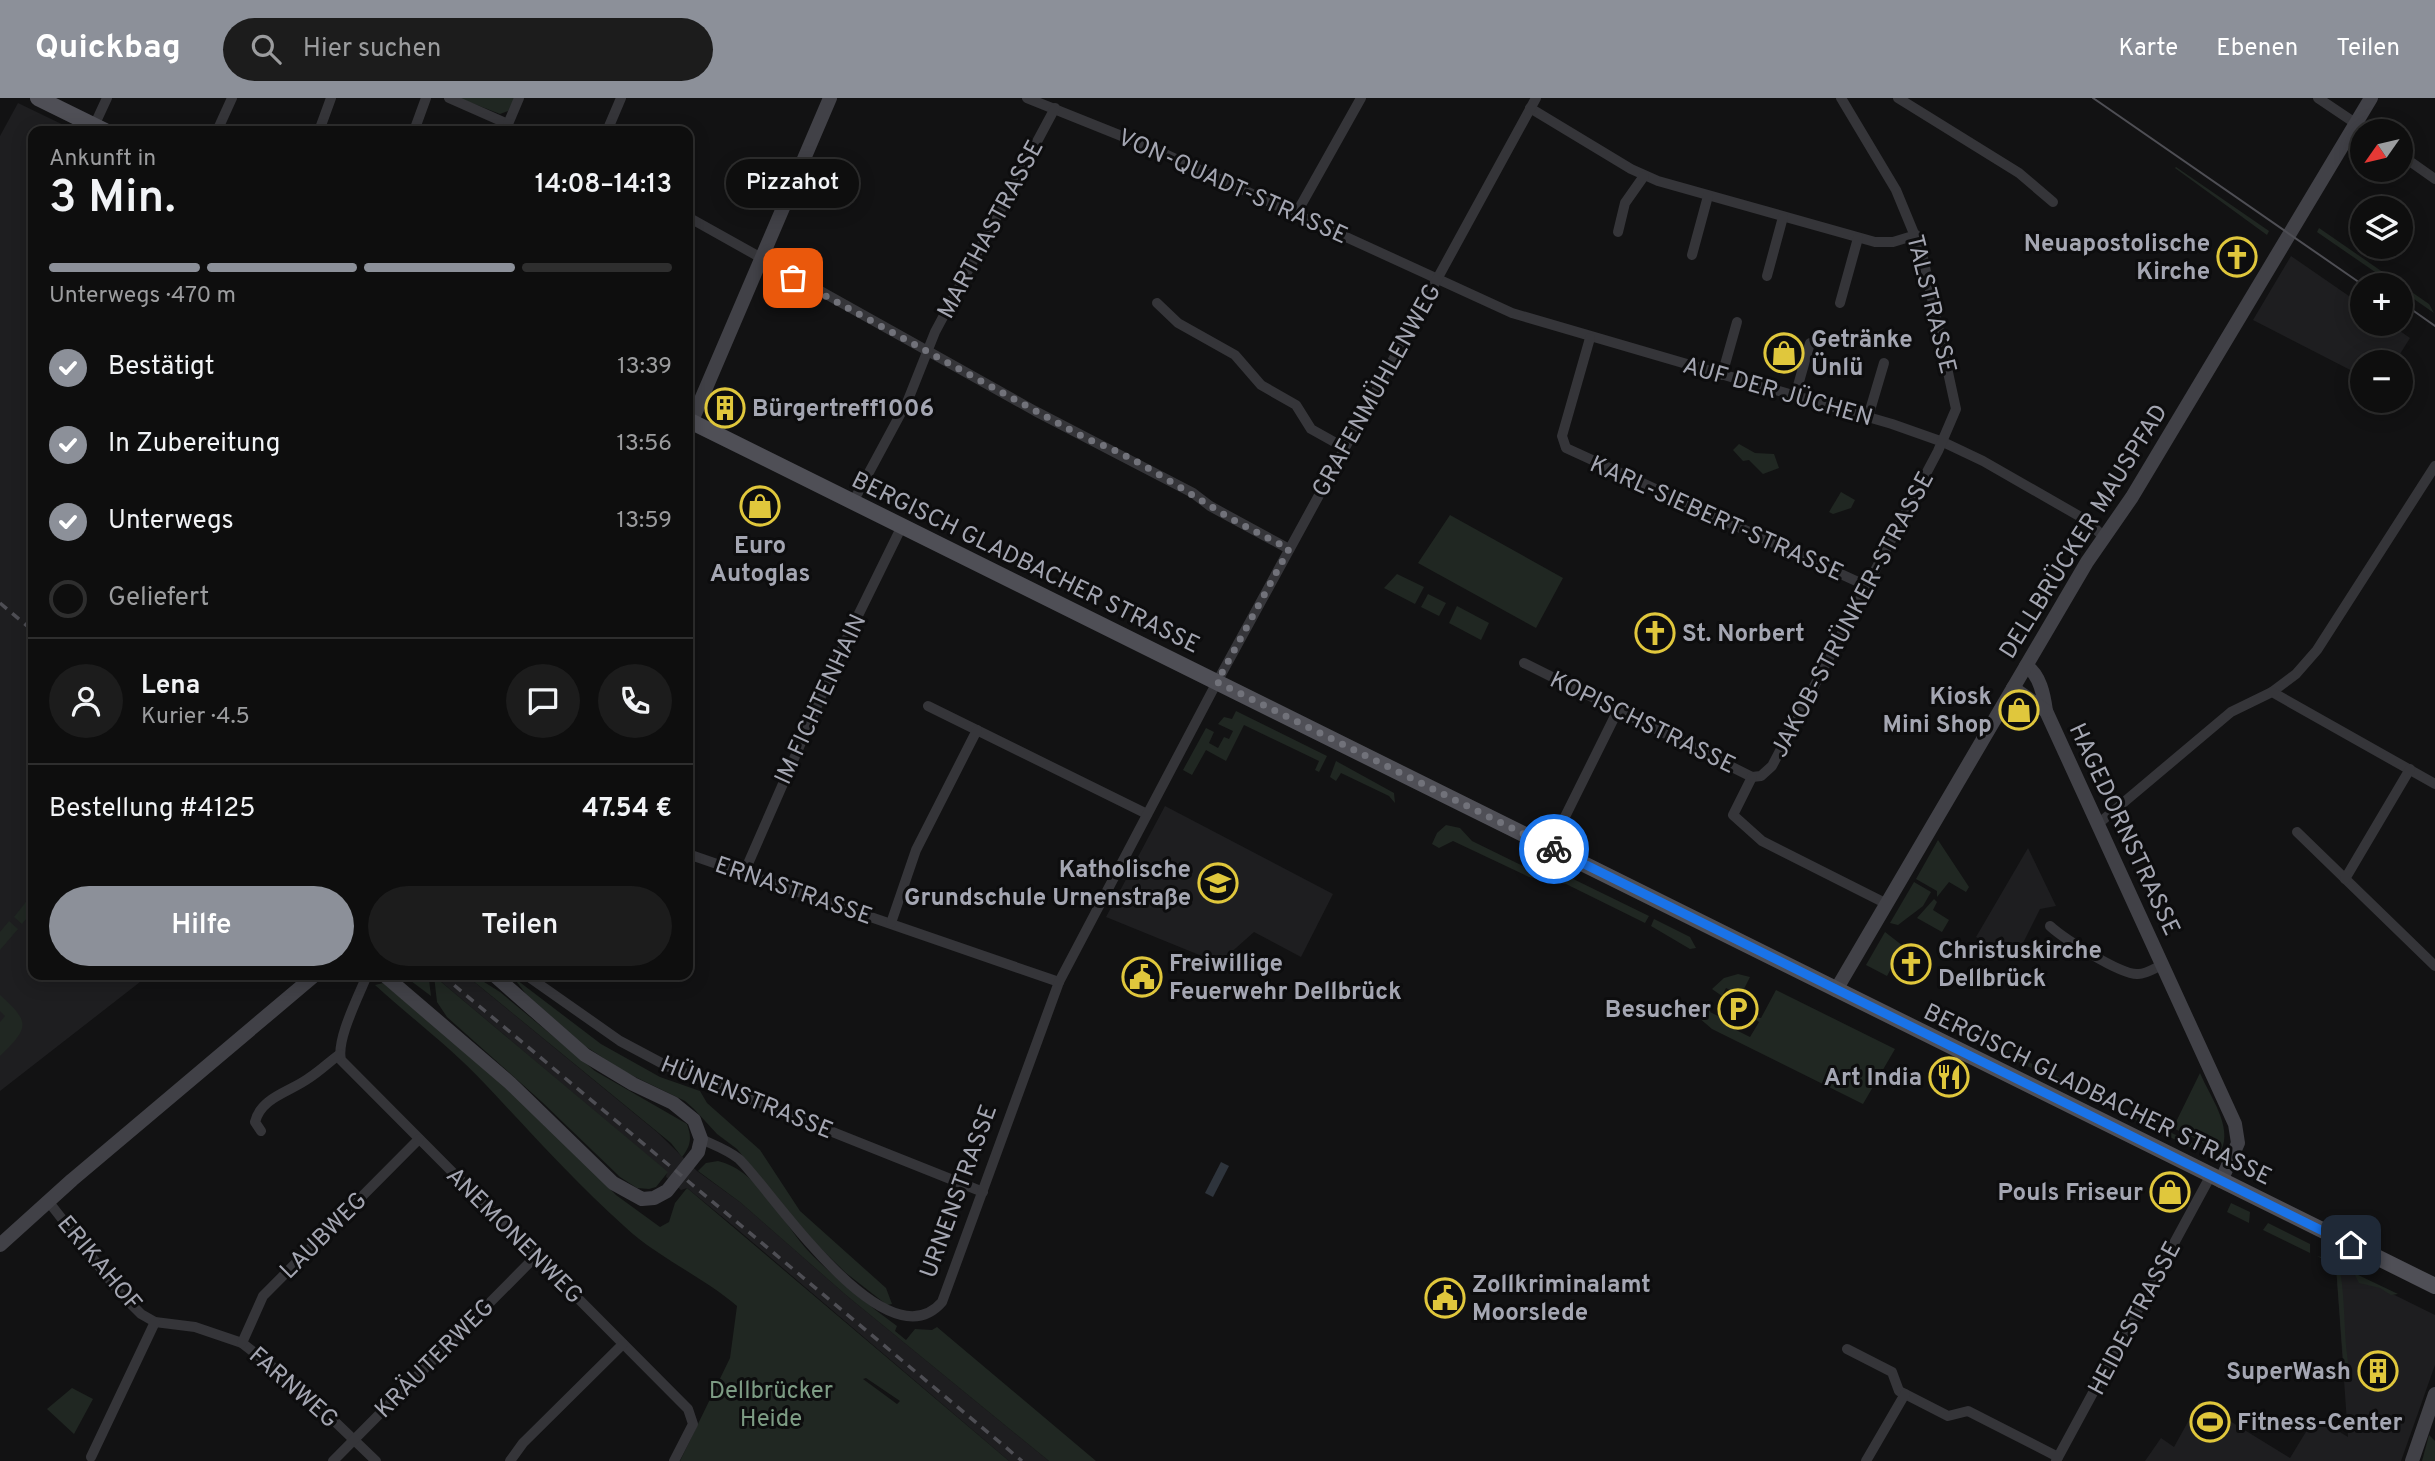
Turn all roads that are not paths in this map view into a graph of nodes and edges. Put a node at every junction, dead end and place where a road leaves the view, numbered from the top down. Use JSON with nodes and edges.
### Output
{"nodes":[{"id":1,"x":38,"y":98,"type":"edge"},
{"id":2,"x":107,"y":98,"type":"edge"},
{"id":3,"x":232,"y":98,"type":"edge"},
{"id":4,"x":331,"y":98,"type":"edge"},
{"id":5,"x":426,"y":98,"type":"edge"},
{"id":6,"x":449,"y":98,"type":"edge"},
{"id":7,"x":519,"y":98,"type":"edge"},
{"id":8,"x":621,"y":98,"type":"edge"},
{"id":9,"x":830,"y":98,"type":"edge"},
{"id":10,"x":1027,"y":98,"type":"edge"},
{"id":11,"x":1361,"y":98,"type":"edge"},
{"id":12,"x":1842,"y":98,"type":"edge"},
{"id":13,"x":2318,"y":98,"type":"edge"},
{"id":14,"x":2371,"y":98,"type":"edge"},
{"id":15,"x":1905,"y":100,"type":"edge"},
{"id":16,"x":1044,"y":101,"type":"edge"},
{"id":17,"x":1533,"y":103,"type":"edge"},
{"id":18,"x":1055,"y":108,"type":"junction"},
{"id":19,"x":2364,"y":119,"type":"edge"},
{"id":20,"x":2350,"y":120,"type":"edge"},
{"id":21,"x":96,"y":126,"type":"edge"},
{"id":22,"x":100,"y":126,"type":"edge"},
{"id":23,"x":220,"y":126,"type":"edge"},
{"id":24,"x":320,"y":126,"type":"edge"},
{"id":25,"x":417,"y":126,"type":"edge"},
{"id":26,"x":506,"y":126,"type":"edge"},
{"id":27,"x":508,"y":126,"type":"edge"},
{"id":28,"x":609,"y":126,"type":"edge"},
{"id":29,"x":2350,"y":145,"type":"edge"},
{"id":30,"x":2413,"y":163,"type":"edge"},
{"id":31,"x":1644,"y":176,"type":"junction"},
{"id":32,"x":2435,"y":179,"type":"edge"},
{"id":33,"x":1708,"y":196,"type":"junction"},
{"id":34,"x":2053,"y":202,"type":"dead end"},
{"id":35,"x":1296,"y":214,"type":"junction"},
{"id":36,"x":1783,"y":217,"type":"junction"},
{"id":37,"x":693,"y":220,"type":"edge"},
{"id":38,"x":1618,"y":232,"type":"dead end"},
{"id":39,"x":1916,"y":235,"type":"junction"},
{"id":40,"x":1858,"y":238,"type":"junction"},
{"id":41,"x":1692,"y":255,"type":"dead end"},
{"id":42,"x":761,"y":258,"type":"junction"},
{"id":43,"x":1767,"y":276,"type":"dead end"},
{"id":44,"x":1437,"y":278,"type":"junction"},
{"id":45,"x":1157,"y":303,"type":"dead end"},
{"id":46,"x":1840,"y":303,"type":"dead end"},
{"id":47,"x":1737,"y":322,"type":"dead end"},
{"id":48,"x":1590,"y":338,"type":"junction"},
{"id":49,"x":1810,"y":343,"type":"dead end"},
{"id":50,"x":927,"y":351,"type":"junction"},
{"id":51,"x":1884,"y":363,"type":"dead end"},
{"id":52,"x":1722,"y":375,"type":"junction"},
{"id":53,"x":1795,"y":396,"type":"junction"},
{"id":54,"x":693,"y":415,"type":"edge"},
{"id":55,"x":1868,"y":417,"type":"junction"},
{"id":56,"x":693,"y":426,"type":"edge"},
{"id":57,"x":1943,"y":442,"type":"junction"},
{"id":58,"x":1345,"y":448,"type":"junction"},
{"id":59,"x":2435,"y":467,"type":"edge"},
{"id":60,"x":853,"y":502,"type":"junction"},
{"id":61,"x":902,"y":526,"type":"junction"},
{"id":62,"x":2104,"y":537,"type":"junction"},
{"id":63,"x":1289,"y":549,"type":"junction"},
{"id":64,"x":1867,"y":586,"type":"junction"},
{"id":65,"x":1524,"y":663,"type":"dead end"},
{"id":66,"x":2026,"y":666,"type":"junction"},
{"id":67,"x":1217,"y":682,"type":"junction"},
{"id":68,"x":2013,"y":688,"type":"junction"},
{"id":69,"x":2272,"y":692,"type":"junction"},
{"id":70,"x":928,"y":706,"type":"dead end"},
{"id":71,"x":1618,"y":710,"type":"junction"},
{"id":72,"x":2046,"y":712,"type":"junction"},
{"id":73,"x":977,"y":730,"type":"junction"},
{"id":74,"x":2410,"y":769,"type":"junction"},
{"id":75,"x":1752,"y":777,"type":"junction"},
{"id":76,"x":2435,"y":784,"type":"edge"},
{"id":77,"x":1147,"y":814,"type":"junction"},
{"id":78,"x":2098,"y":824,"type":"junction"},
{"id":79,"x":2297,"y":832,"type":"dead end"},
{"id":80,"x":1549,"y":847,"type":"junction"},
{"id":81,"x":693,"y":856,"type":"edge"},
{"id":82,"x":744,"y":873,"type":"junction"},
{"id":83,"x":2345,"y":879,"type":"junction"},
{"id":84,"x":1885,"y":903,"type":"junction"},
{"id":85,"x":891,"y":923,"type":"junction"},
{"id":86,"x":2050,"y":926,"type":"dead end"},
{"id":87,"x":2162,"y":965,"type":"junction"},
{"id":88,"x":2435,"y":967,"type":"edge"},
{"id":89,"x":309,"y":980,"type":"edge"},
{"id":90,"x":365,"y":980,"type":"edge"},
{"id":91,"x":390,"y":980,"type":"edge"},
{"id":92,"x":500,"y":980,"type":"edge"},
{"id":93,"x":533,"y":980,"type":"edge"},
{"id":94,"x":1059,"y":982,"type":"junction"},
{"id":95,"x":1836,"y":990,"type":"junction"},
{"id":96,"x":340,"y":1054,"type":"junction"},
{"id":97,"x":261,"y":1132,"type":"dead end"},
{"id":98,"x":419,"y":1139,"type":"junction"},
{"id":99,"x":701,"y":1139,"type":"junction"},
{"id":100,"x":2216,"y":1178,"type":"junction"},
{"id":101,"x":983,"y":1192,"type":"junction"},
{"id":102,"x":48,"y":1201,"type":"junction"},
{"id":103,"x":0,"y":1245,"type":"edge"},
{"id":104,"x":536,"y":1256,"type":"junction"},
{"id":105,"x":2435,"y":1286,"type":"edge"},
{"id":106,"x":155,"y":1322,"type":"junction"},
{"id":107,"x":242,"y":1343,"type":"junction"},
{"id":108,"x":623,"y":1343,"type":"junction"},
{"id":109,"x":1847,"y":1349,"type":"dead end"},
{"id":110,"x":1905,"y":1394,"type":"junction"},
{"id":111,"x":2435,"y":1394,"type":"edge"},
{"id":112,"x":352,"y":1439,"type":"junction"},
{"id":113,"x":91,"y":1457,"type":"dead end"},
{"id":114,"x":2057,"y":1459,"type":"edge"},
{"id":115,"x":333,"y":1461,"type":"edge"},
{"id":116,"x":376,"y":1461,"type":"edge"},
{"id":117,"x":510,"y":1461,"type":"edge"},
{"id":118,"x":674,"y":1461,"type":"edge"},
{"id":119,"x":1866,"y":1461,"type":"edge"},
{"id":120,"x":2412,"y":1461,"type":"edge"}],
"edges":[{"from":1,"to":21,"type":"main road"},
{"from":2,"to":22,"type":"street"},
{"from":3,"to":23,"type":"street"},
{"from":4,"to":24,"type":"street"},
{"from":5,"to":25,"type":"street"},
{"from":6,"to":26,"type":"street"},
{"from":7,"to":27,"type":"street"},
{"from":8,"to":28,"type":"street"},
{"from":9,"to":42,"type":"street"},
{"from":10,"to":16,"type":"street","name":"VON-QUADT-STRASSE"},
{"from":11,"to":35,"type":"street"},
{"from":12,"to":39,"type":"street","name":"TALSTRASSE"},
{"from":13,"to":20,"type":"street"},
{"from":14,"to":19,"type":"street","name":"DELLBRÜCKER MAUSPFAD"},
{"from":15,"to":34,"type":"street"},
{"from":16,"to":18,"type":"street","name":"VON-QUADT-STRASSE"},
{"from":17,"to":31,"type":"street"},
{"from":17,"to":44,"type":"street","name":"GRAFENMÜHLENWEG"},
{"from":18,"to":35,"type":"street","name":"VON-QUADT-STRASSE"},
{"from":18,"to":50,"type":"street","name":"MARTHASTRASSE"},
{"from":29,"to":62,"type":"street","name":"DELLBRÜCKER MAUSPFAD"},
{"from":30,"to":32,"type":"street"},
{"from":31,"to":33,"type":"street"},
{"from":31,"to":38,"type":"street"},
{"from":33,"to":36,"type":"street"},
{"from":33,"to":41,"type":"street"},
{"from":35,"to":44,"type":"street","name":"VON-QUADT-STRASSE"},
{"from":36,"to":40,"type":"street"},
{"from":36,"to":43,"type":"street"},
{"from":37,"to":42,"type":"street"},
{"from":39,"to":40,"type":"street"},
{"from":39,"to":57,"type":"street","name":"TALSTRASSE"},
{"from":40,"to":46,"type":"street"},
{"from":42,"to":50,"type":"street"},
{"from":42,"to":54,"type":"street"},
{"from":44,"to":48,"type":"street","name":"AUF DER JÜCHEN"},
{"from":44,"to":58,"type":"street","name":"GRAFENMÜHLENWEG"},
{"from":45,"to":58,"type":"street"},
{"from":47,"to":52,"type":"street"},
{"from":48,"to":52,"type":"street","name":"AUF DER JÜCHEN"},
{"from":48,"to":64,"type":"street","name":"KARL-SIEBERT-STRASSE"},
{"from":49,"to":53,"type":"street"},
{"from":50,"to":60,"type":"street","name":"MARTHASTRASSE"},
{"from":50,"to":63,"type":"street"},
{"from":51,"to":55,"type":"street"},
{"from":52,"to":53,"type":"street","name":"AUF DER JÜCHEN"},
{"from":53,"to":55,"type":"street","name":"AUF DER JÜCHEN"},
{"from":55,"to":57,"type":"street","name":"AUF DER JÜCHEN"},
{"from":56,"to":60,"type":"main road","name":"BERGISCH GLADBACHER STRASSE"},
{"from":57,"to":62,"type":"street","name":"AUF DER JÜCHEN"},
{"from":57,"to":64,"type":"street","name":"JAKOB-STRÜNKER-STRASSE"},
{"from":58,"to":63,"type":"street","name":"GRAFENMÜHLENWEG"},
{"from":59,"to":69,"type":"street"},
{"from":60,"to":61,"type":"main road","name":"BERGISCH GLADBACHER STRASSE"},
{"from":61,"to":67,"type":"main road","name":"BERGISCH GLADBACHER STRASSE"},
{"from":61,"to":82,"type":"street","name":"IM FICHTENHAIN"},
{"from":62,"to":66,"type":"street","name":"DELLBRÜCKER MAUSPFAD"},
{"from":63,"to":67,"type":"street","name":"GRAFENMÜHLENWEG"},
{"from":64,"to":75,"type":"street","name":"JAKOB-STRÜNKER-STRASSE"},
{"from":65,"to":71,"type":"street","name":"KOPISCHSTRASSE"},
{"from":66,"to":68,"type":"street","name":"DELLBRÜCKER MAUSPFAD"},
{"from":66,"to":72,"type":"street","name":"HAGEDORNSTRASSE"},
{"from":67,"to":77,"type":"street","name":"URNENSTRASSE"},
{"from":67,"to":80,"type":"main road","name":"BERGISCH GLADBACHER STRASSE"},
{"from":68,"to":72,"type":"street","name":"HAGEDORNSTRASSE"},
{"from":68,"to":84,"type":"street","name":"DELLBRÜCKER MAUSPFAD"},
{"from":69,"to":74,"type":"street"},
{"from":69,"to":78,"type":"street"},
{"from":70,"to":73,"type":"street"},
{"from":71,"to":75,"type":"street","name":"KOPISCHSTRASSE"},
{"from":71,"to":80,"type":"street"},
{"from":72,"to":78,"type":"street","name":"HAGEDORNSTRASSE"},
{"from":73,"to":77,"type":"street"},
{"from":73,"to":85,"type":"street"},
{"from":74,"to":76,"type":"street"},
{"from":74,"to":83,"type":"street"},
{"from":75,"to":84,"type":"street","name":"KOPISCHSTRASSE"},
{"from":77,"to":94,"type":"street","name":"URNENSTRASSE"},
{"from":78,"to":87,"type":"street","name":"HAGEDORNSTRASSE"},
{"from":79,"to":83,"type":"street"},
{"from":80,"to":95,"type":"main road","name":"BERGISCH GLADBACHER STRASSE"},
{"from":81,"to":82,"type":"street","name":"ERNASTRASSE"},
{"from":82,"to":85,"type":"street","name":"ERNASTRASSE"},
{"from":83,"to":88,"type":"street"},
{"from":84,"to":95,"type":"street","name":"DELLBRÜCKER MAUSPFAD"},
{"from":85,"to":94,"type":"street","name":"ERNASTRASSE"},
{"from":86,"to":87,"type":"street","name":"HAGEDORNSTRASSE"},
{"from":87,"to":100,"type":"street","name":"HAGEDORNSTRASSE"},
{"from":89,"to":102,"type":"street"},
{"from":90,"to":96,"type":"street"},
{"from":91,"to":99,"type":"street"},
{"from":92,"to":99,"type":"street"},
{"from":93,"to":101,"type":"street","name":"HÜNENSTRASSE"},
{"from":94,"to":101,"type":"street","name":"URNENSTRASSE"},
{"from":95,"to":100,"type":"main road","name":"BERGISCH GLADBACHER STRASSE"},
{"from":96,"to":97,"type":"street"},
{"from":96,"to":98,"type":"street","name":"ANEMONENWEG"},
{"from":98,"to":104,"type":"street","name":"ANEMONENWEG"},
{"from":98,"to":107,"type":"street","name":"LAUBWEG"},
{"from":99,"to":101,"type":"street","name":"URNENSTRASSE"},
{"from":100,"to":105,"type":"main road","name":"BERGISCH GLADBACHER STRASSE"},
{"from":100,"to":114,"type":"street","name":"HEIDESTRASSE"},
{"from":102,"to":103,"type":"street"},
{"from":102,"to":106,"type":"street","name":"ERIKAHOF"},
{"from":104,"to":108,"type":"street","name":"ANEMONENWEG"},
{"from":104,"to":112,"type":"street","name":"KRÄUTERWEG"},
{"from":106,"to":107,"type":"street","name":"ERIKAHOF"},
{"from":106,"to":113,"type":"street","name":"ERIKAHOF"},
{"from":107,"to":112,"type":"street","name":"FARNWEG"},
{"from":108,"to":117,"type":"street"},
{"from":108,"to":118,"type":"street","name":"ANEMONENWEG"},
{"from":109,"to":110,"type":"street"},
{"from":110,"to":114,"type":"street"},
{"from":110,"to":119,"type":"street"},
{"from":111,"to":120,"type":"street"},
{"from":112,"to":115,"type":"street","name":"KRÄUTERWEG"},
{"from":112,"to":116,"type":"street","name":"FARNWEG"}]}
